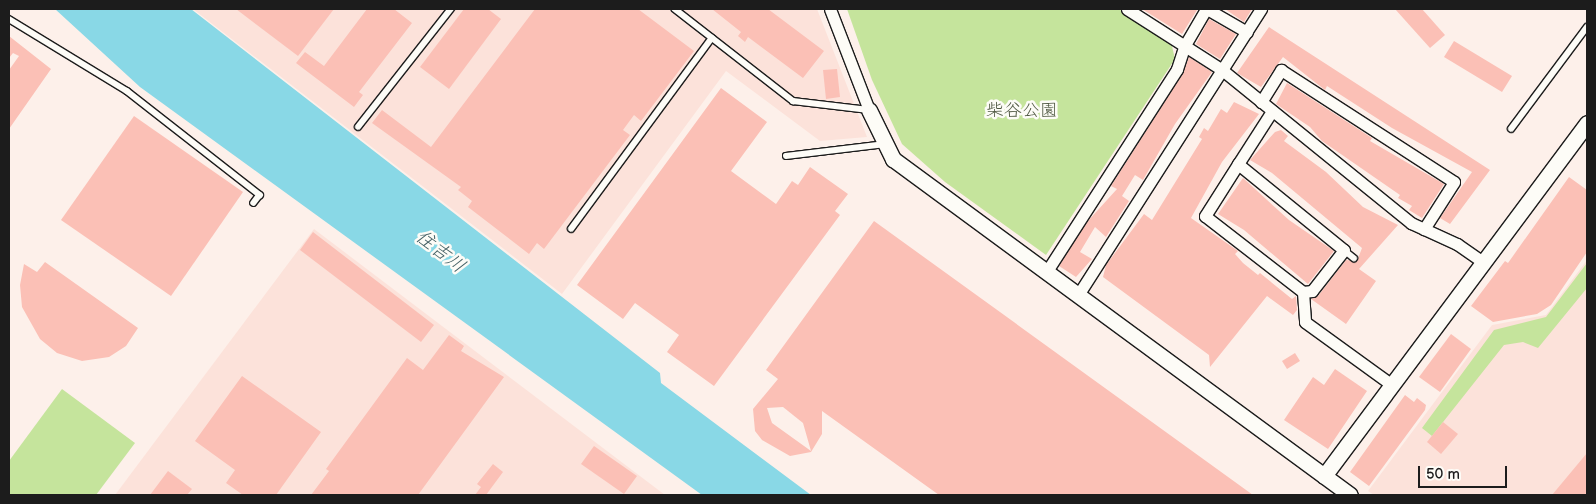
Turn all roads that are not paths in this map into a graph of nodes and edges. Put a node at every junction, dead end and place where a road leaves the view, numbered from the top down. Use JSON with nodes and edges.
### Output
{"nodes":[{"id":1,"x":451,"y":9,"type":"edge"},
{"id":2,"x":676,"y":9,"type":"edge"},
{"id":3,"x":830,"y":9,"type":"edge"},
{"id":4,"x":1127,"y":9,"type":"edge"},
{"id":5,"x":1206,"y":9,"type":"edge"},
{"id":6,"x":1261,"y":9,"type":"edge"},
{"id":7,"x":9,"y":19,"type":"edge"},
{"id":8,"x":1587,"y":27,"type":"edge"},
{"id":9,"x":1247,"y":32,"type":"junction"},
{"id":10,"x":712,"y":38,"type":"junction"},
{"id":11,"x":1185,"y":45,"type":"junction"},
{"id":12,"x":1221,"y":69,"type":"junction"},
{"id":13,"x":1261,"y":102,"type":"junction"},
{"id":14,"x":869,"y":110,"type":"junction"},
{"id":15,"x":1272,"y":111,"type":"junction"},
{"id":16,"x":1587,"y":123,"type":"edge"},
{"id":17,"x":358,"y":127,"type":"dead end"},
{"id":18,"x":1511,"y":130,"type":"dead end"},
{"id":19,"x":885,"y":144,"type":"junction"},
{"id":20,"x":786,"y":156,"type":"dead end"},
{"id":21,"x":1238,"y":164,"type":"junction"},
{"id":22,"x":254,"y":203,"type":"dead end"},
{"id":23,"x":571,"y":229,"type":"dead end"},
{"id":24,"x":1424,"y":229,"type":"junction"},
{"id":25,"x":1344,"y":250,"type":"junction"},
{"id":26,"x":1354,"y":258,"type":"dead end"},
{"id":27,"x":1483,"y":262,"type":"junction"},
{"id":28,"x":1046,"y":271,"type":"junction"},
{"id":29,"x":1303,"y":292,"type":"junction"},
{"id":30,"x":1078,"y":294,"type":"junction"},
{"id":31,"x":1392,"y":385,"type":"junction"},
{"id":32,"x":1324,"y":476,"type":"junction"},
{"id":33,"x":1350,"y":495,"type":"edge"}],
"edges":[{"from":1,"to":17,"type":"lane"},
{"from":2,"to":10,"type":"lane"},
{"from":3,"to":14,"type":"street"},
{"from":4,"to":11,"type":"street"},
{"from":5,"to":9,"type":"street"},
{"from":5,"to":11,"type":"street"},
{"from":6,"to":9,"type":"street"},
{"from":7,"to":22,"type":"lane"},
{"from":8,"to":18,"type":"lane"},
{"from":9,"to":12,"type":"street"},
{"from":10,"to":14,"type":"lane"},
{"from":10,"to":23,"type":"lane"},
{"from":11,"to":12,"type":"street"},
{"from":11,"to":28,"type":"street"},
{"from":12,"to":13,"type":"street"},
{"from":12,"to":30,"type":"street"},
{"from":13,"to":15,"type":"street"},
{"from":13,"to":24,"type":"street"},
{"from":14,"to":19,"type":"street"},
{"from":15,"to":21,"type":"street"},
{"from":15,"to":24,"type":"street"},
{"from":16,"to":27,"type":"street"},
{"from":19,"to":20,"type":"lane"},
{"from":19,"to":28,"type":"street"},
{"from":21,"to":25,"type":"street"},
{"from":21,"to":29,"type":"street"},
{"from":24,"to":27,"type":"street"},
{"from":25,"to":26,"type":"lane"},
{"from":25,"to":29,"type":"street"},
{"from":27,"to":31,"type":"street"},
{"from":28,"to":30,"type":"street"},
{"from":29,"to":31,"type":"street"},
{"from":30,"to":32,"type":"street"},
{"from":31,"to":32,"type":"street"},
{"from":32,"to":33,"type":"street"}]}
